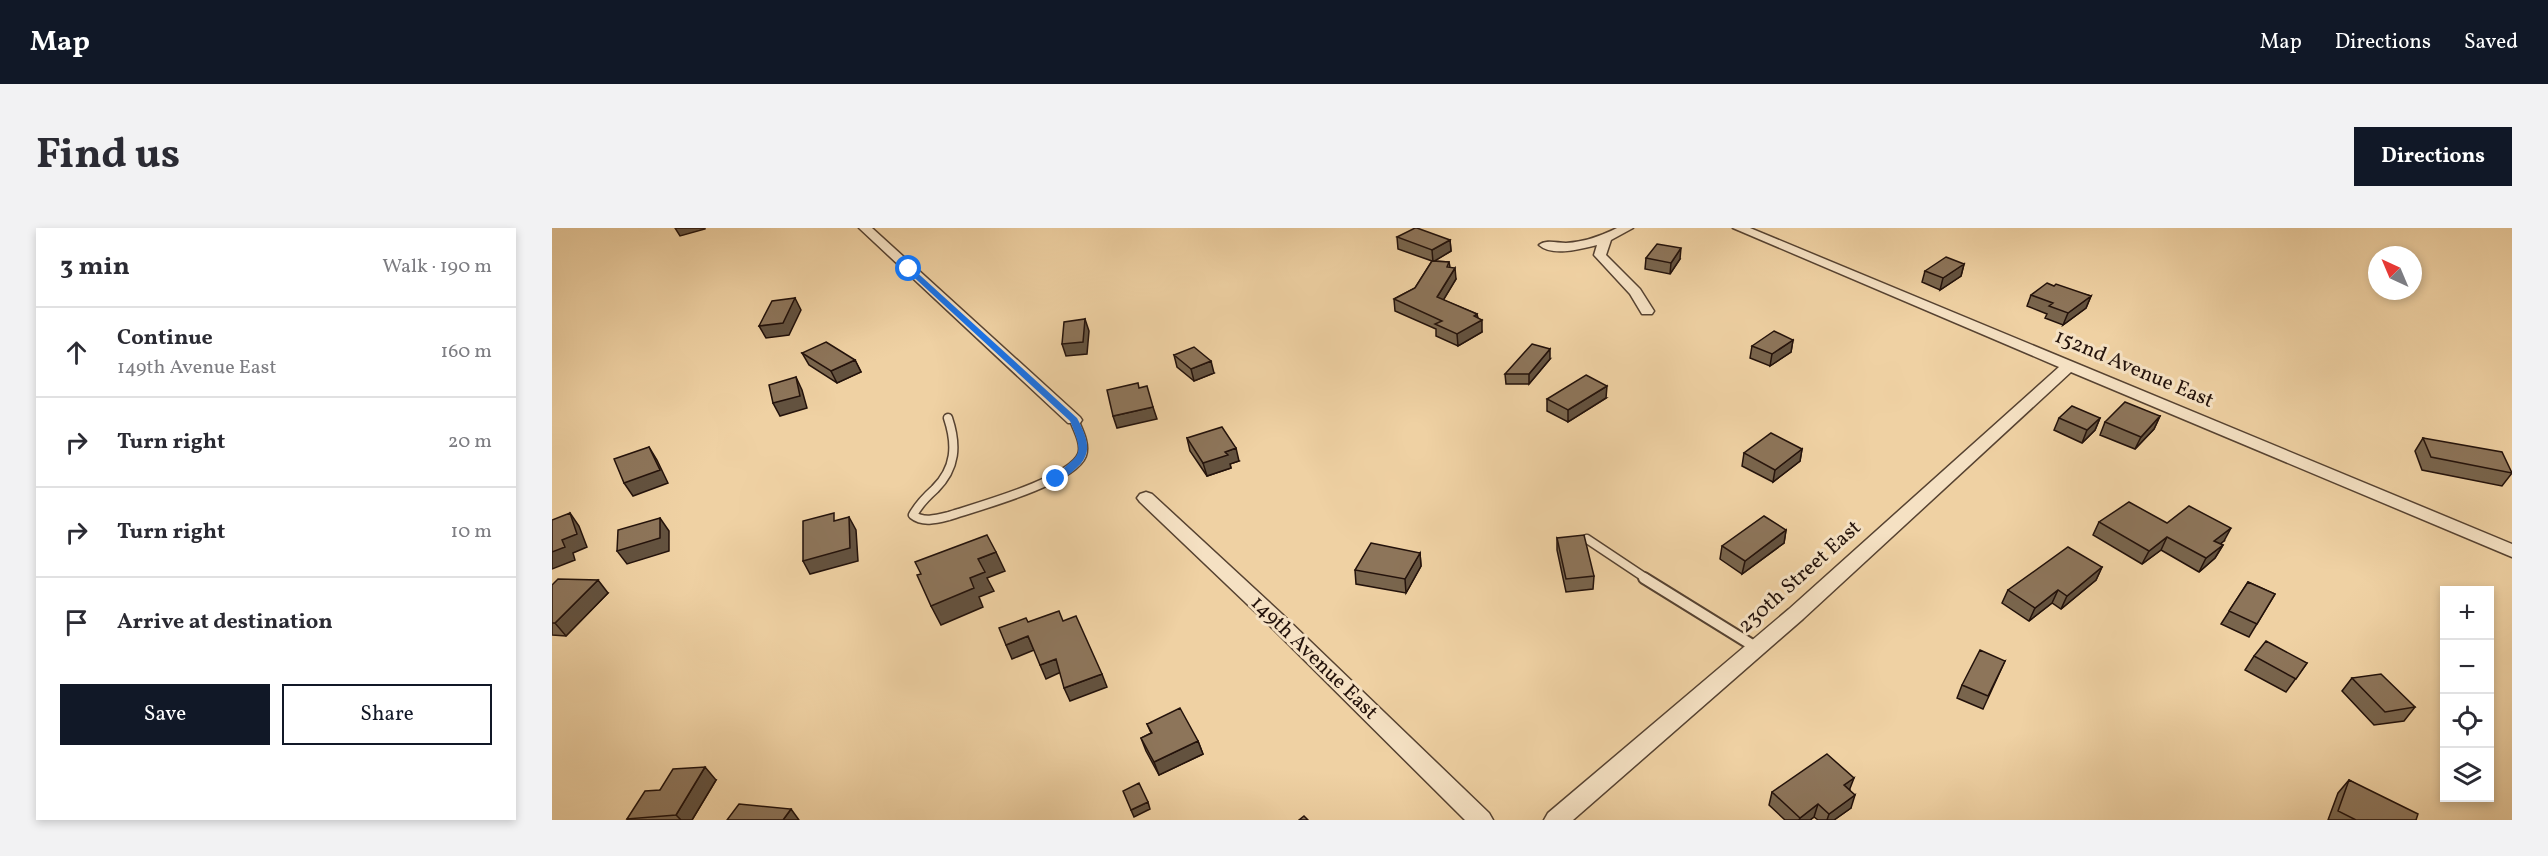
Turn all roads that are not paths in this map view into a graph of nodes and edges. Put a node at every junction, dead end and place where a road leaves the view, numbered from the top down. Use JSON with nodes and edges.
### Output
{"nodes":[{"id":1,"x":865,"y":228,"type":"edge"},
{"id":2,"x":1627,"y":228,"type":"edge"},
{"id":3,"x":1739,"y":228,"type":"edge"},
{"id":4,"x":1605,"y":239,"type":"junction"},
{"id":5,"x":1545,"y":245,"type":"dead end"},
{"id":6,"x":1565,"y":248,"type":"junction"},
{"id":7,"x":1600,"y":255,"type":"junction"},
{"id":8,"x":1647,"y":311,"type":"dead end"},
{"id":9,"x":2070,"y":365,"type":"junction"},
{"id":10,"x":948,"y":418,"type":"dead end"},
{"id":11,"x":1074,"y":420,"type":"joint"},
{"id":12,"x":1146,"y":498,"type":"dead end"},
{"id":13,"x":1587,"y":539,"type":"edge"},
{"id":14,"x":2512,"y":550,"type":"edge"},
{"id":15,"x":1757,"y":648,"type":"junction"},
{"id":16,"x":1480,"y":820,"type":"edge"},
{"id":17,"x":1556,"y":820,"type":"edge"}],
"edges":[{"from":1,"to":11,"type":"street"},
{"from":2,"to":4,"type":"street"},
{"from":3,"to":9,"type":"street","name":"152nd Avenue East"},
{"from":4,"to":6,"type":"street"},
{"from":4,"to":7,"type":"street"},
{"from":5,"to":6,"type":"street"},
{"from":6,"to":7,"type":"street"},
{"from":7,"to":8,"type":"street"},
{"from":9,"to":14,"type":"street","name":"152nd Avenue East"},
{"from":9,"to":15,"type":"street","name":"230th Street East"},
{"from":10,"to":11,"type":"lane"},
{"from":12,"to":16,"type":"street","name":"149th Avenue East"},
{"from":13,"to":15,"type":"lane"},
{"from":15,"to":17,"type":"street","name":"230th Street East"}]}
